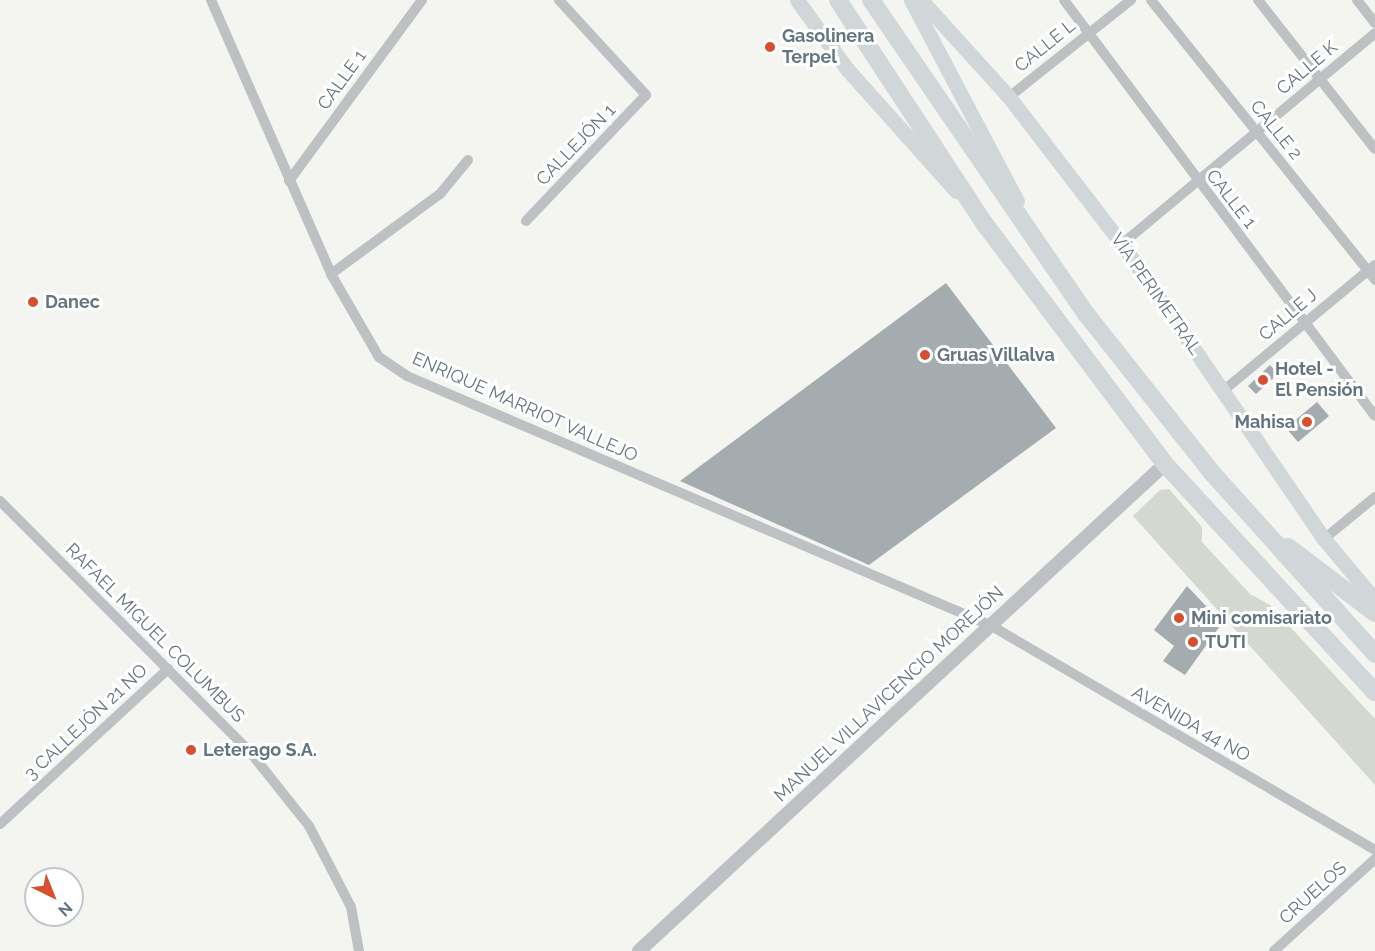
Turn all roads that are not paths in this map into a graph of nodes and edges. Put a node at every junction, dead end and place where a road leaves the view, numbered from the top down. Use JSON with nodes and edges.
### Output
{"nodes":[{"id":1,"x":211,"y":0,"type":"edge"},
{"id":2,"x":422,"y":0,"type":"edge"},
{"id":3,"x":559,"y":0,"type":"edge"},
{"id":4,"x":797,"y":0,"type":"edge"},
{"id":5,"x":838,"y":0,"type":"edge"},
{"id":6,"x":871,"y":0,"type":"edge"},
{"id":7,"x":911,"y":0,"type":"edge"},
{"id":8,"x":921,"y":0,"type":"edge"},
{"id":9,"x":1064,"y":0,"type":"edge"},
{"id":10,"x":1131,"y":0,"type":"edge"},
{"id":11,"x":1151,"y":0,"type":"edge"},
{"id":12,"x":1258,"y":0,"type":"edge"},
{"id":13,"x":1357,"y":0,"type":"edge"},
{"id":14,"x":1375,"y":23,"type":"edge"},
{"id":15,"x":1375,"y":33,"type":"edge"},
{"id":16,"x":1087,"y":35,"type":"junction"},
{"id":17,"x":1320,"y":79,"type":"junction"},
{"id":18,"x":1009,"y":97,"type":"junction"},
{"id":19,"x":1256,"y":132,"type":"junction"},
{"id":20,"x":1375,"y":149,"type":"edge"},
{"id":21,"x":468,"y":160,"type":"dead end"},
{"id":22,"x":289,"y":181,"type":"junction"},
{"id":23,"x":1196,"y":182,"type":"junction"},
{"id":24,"x":526,"y":221,"type":"dead end"},
{"id":25,"x":984,"y":223,"type":"junction"},
{"id":26,"x":1122,"y":244,"type":"junction"},
{"id":27,"x":1043,"y":252,"type":"junction"},
{"id":28,"x":1373,"y":272,"type":"edge"},
{"id":29,"x":332,"y":274,"type":"junction"},
{"id":30,"x":1307,"y":321,"type":"junction"},
{"id":31,"x":1223,"y":390,"type":"junction"},
{"id":32,"x":1375,"y":416,"type":"edge"},
{"id":33,"x":1165,"y":464,"type":"junction"},
{"id":34,"x":1375,"y":497,"type":"edge"},
{"id":35,"x":0,"y":501,"type":"edge"},
{"id":36,"x":1257,"y":523,"type":"junction"},
{"id":37,"x":1324,"y":539,"type":"junction"},
{"id":38,"x":1375,"y":600,"type":"edge"},
{"id":39,"x":1375,"y":613,"type":"edge"},
{"id":40,"x":990,"y":625,"type":"junction"},
{"id":41,"x":1375,"y":654,"type":"edge"},
{"id":42,"x":168,"y":669,"type":"junction"},
{"id":43,"x":1375,"y":692,"type":"edge"},
{"id":44,"x":0,"y":824,"type":"edge"},
{"id":45,"x":1375,"y":850,"type":"edge"},
{"id":46,"x":1375,"y":859,"type":"edge"},
{"id":47,"x":359,"y":951,"type":"edge"},
{"id":48,"x":639,"y":951,"type":"edge"},
{"id":49,"x":1274,"y":951,"type":"edge"}],
"edges":[{"from":1,"to":22,"type":"street","name":"ENRIQUE MARRIOT VALLEJO"},
{"from":2,"to":22,"type":"street","name":"CALLE 1"},
{"from":3,"to":24,"type":"street","name":"CALLEJÓN 1"},
{"from":4,"to":25,"type":"main road"},
{"from":5,"to":25,"type":"highway"},
{"from":6,"to":27,"type":"highway"},
{"from":7,"to":27,"type":"main road"},
{"from":8,"to":18,"type":"main road","name":"VÍA PERIMETRAL"},
{"from":9,"to":16,"type":"street","name":"CALLE 1"},
{"from":10,"to":16,"type":"street","name":"CALLE L"},
{"from":11,"to":19,"type":"street","name":"CALLE 2"},
{"from":12,"to":17,"type":"street"},
{"from":13,"to":14,"type":"street"},
{"from":15,"to":17,"type":"street","name":"CALLE K"},
{"from":16,"to":18,"type":"street","name":"CALLE L"},
{"from":16,"to":23,"type":"street","name":"CALLE 1"},
{"from":17,"to":19,"type":"street","name":"CALLE K"},
{"from":17,"to":20,"type":"street"},
{"from":18,"to":26,"type":"main road","name":"VÍA PERIMETRAL"},
{"from":19,"to":23,"type":"street","name":"CALLE K"},
{"from":19,"to":28,"type":"street","name":"CALLE 2"},
{"from":21,"to":29,"type":"street"},
{"from":22,"to":29,"type":"street","name":"ENRIQUE MARRIOT VALLEJO"},
{"from":23,"to":26,"type":"street","name":"CALLE K"},
{"from":23,"to":30,"type":"street","name":"CALLE 1"},
{"from":25,"to":33,"type":"highway"},
{"from":26,"to":31,"type":"main road","name":"VÍA PERIMETRAL"},
{"from":27,"to":36,"type":"highway"},
{"from":28,"to":30,"type":"street","name":"CALLE J"},
{"from":29,"to":40,"type":"street","name":"ENRIQUE MARRIOT VALLEJO"},
{"from":30,"to":31,"type":"street","name":"CALLE J"},
{"from":30,"to":32,"type":"street","name":"CALLE 1"},
{"from":31,"to":37,"type":"main road","name":"VÍA PERIMETRAL"},
{"from":33,"to":40,"type":"street","name":"MANUEL VILLAVICENCIO MOREJÓN"},
{"from":33,"to":43,"type":"highway"},
{"from":34,"to":37,"type":"street"},
{"from":35,"to":42,"type":"street","name":"RAFAEL MIGUEL COLUMBUS"},
{"from":36,"to":39,"type":"highway"},
{"from":36,"to":41,"type":"highway"},
{"from":37,"to":38,"type":"main road","name":"VÍA PERIMETRAL"},
{"from":40,"to":45,"type":"street","name":"AVENIDA 44 NO"},
{"from":40,"to":48,"type":"street","name":"MANUEL VILLAVICENCIO MOREJÓN"},
{"from":42,"to":44,"type":"street","name":"3 CALLEJÓN 21 NO"},
{"from":42,"to":47,"type":"street","name":"RAFAEL MIGUEL COLUMBUS"},
{"from":46,"to":49,"type":"street","name":"CRUELOS"}]}
